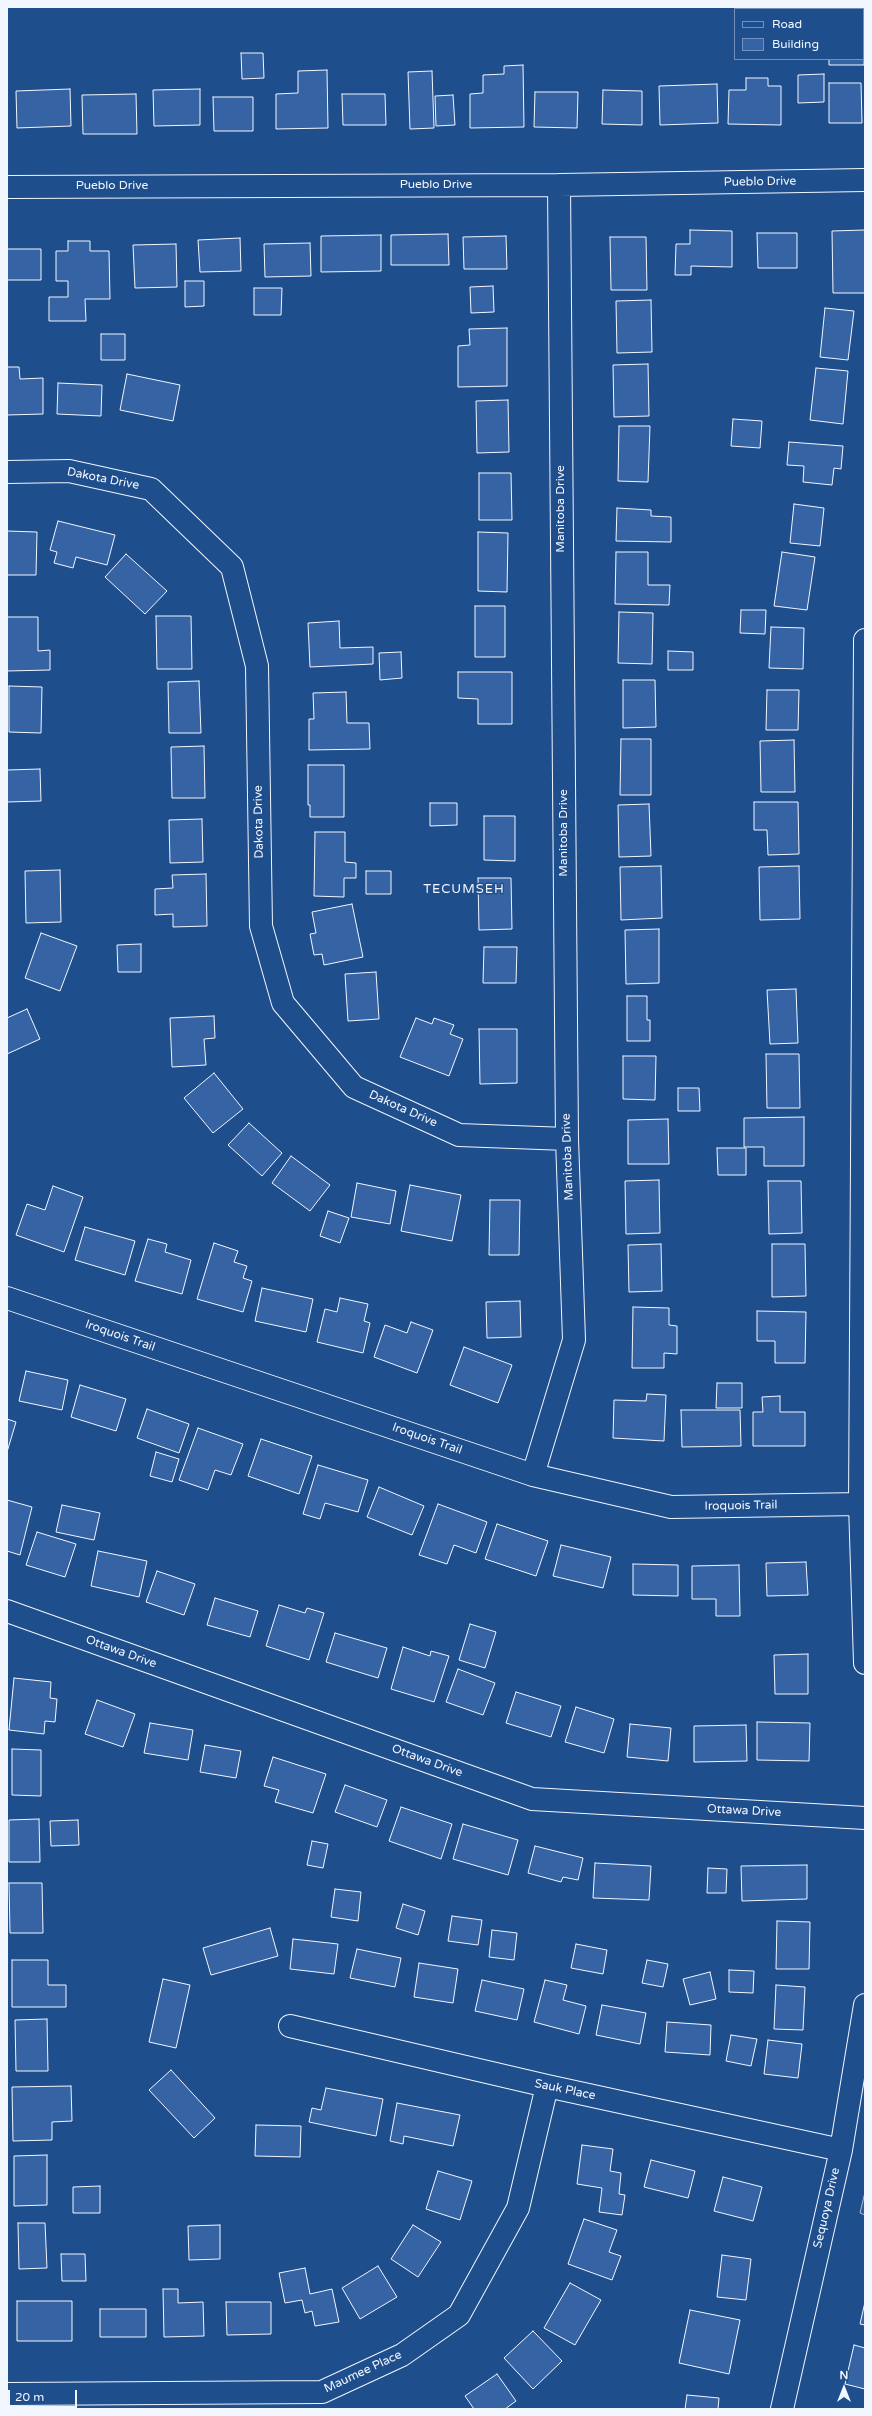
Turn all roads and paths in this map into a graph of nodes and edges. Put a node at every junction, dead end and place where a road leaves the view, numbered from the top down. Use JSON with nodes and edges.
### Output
{"nodes":[{"id":1,"x":865,"y":180,"type":"edge"},
{"id":2,"x":559,"y":185,"type":"junction"},
{"id":3,"x":7,"y":187,"type":"edge"},
{"id":4,"x":7,"y":472,"type":"edge"},
{"id":5,"x":865,"y":640,"type":"edge"},
{"id":6,"x":566,"y":1139,"type":"junction"},
{"id":7,"x":7,"y":1298,"type":"edge"},
{"id":8,"x":533,"y":1475,"type":"junction"},
{"id":9,"x":860,"y":1504,"type":"junction"},
{"id":10,"x":7,"y":1611,"type":"edge"},
{"id":11,"x":865,"y":1662,"type":"edge"},
{"id":12,"x":865,"y":1818,"type":"edge"},
{"id":13,"x":865,"y":2005,"type":"edge"},
{"id":14,"x":290,"y":2026,"type":"dead end"},
{"id":15,"x":547,"y":2086,"type":"junction"},
{"id":16,"x":840,"y":2150,"type":"junction"},
{"id":17,"x":7,"y":2394,"type":"edge"},
{"id":18,"x":782,"y":2409,"type":"edge"}],
"edges":[{"from":1,"to":2,"type":"street","name":"Pueblo Drive"},
{"from":2,"to":3,"type":"street","name":"Pueblo Drive"},
{"from":2,"to":6,"type":"street","name":"Manitoba Drive"},
{"from":4,"to":6,"type":"street","name":"Dakota Drive"},
{"from":5,"to":9,"type":"street"},
{"from":6,"to":8,"type":"street","name":"Manitoba Drive"},
{"from":7,"to":8,"type":"street","name":"Iroquois Trail"},
{"from":8,"to":9,"type":"street","name":"Iroquois Trail"},
{"from":9,"to":11,"type":"street"},
{"from":10,"to":12,"type":"street","name":"Ottawa Drive"},
{"from":13,"to":16,"type":"street","name":"Sequoya Drive"},
{"from":14,"to":15,"type":"street","name":"Sauk Place"},
{"from":15,"to":16,"type":"street","name":"Sauk Place"},
{"from":15,"to":17,"type":"street","name":"Maumee Place"},
{"from":16,"to":18,"type":"street","name":"Sequoya Drive"}]}
